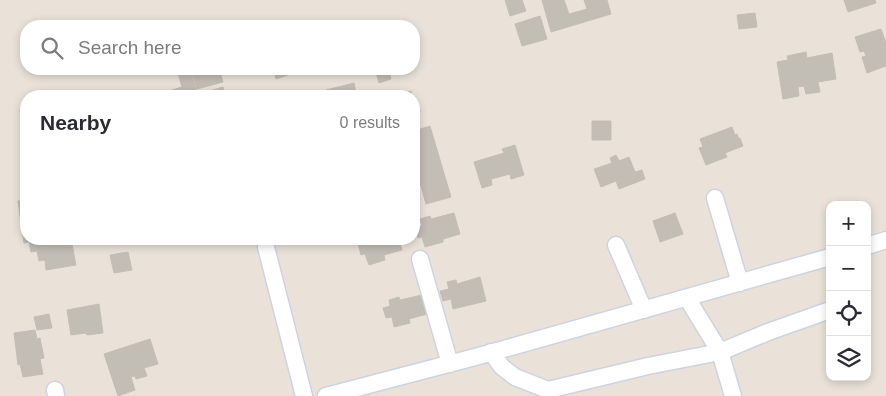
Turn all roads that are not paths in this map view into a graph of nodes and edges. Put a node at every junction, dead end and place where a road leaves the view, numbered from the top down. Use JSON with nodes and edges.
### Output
{"nodes":[{"id":1,"x":715,"y":198,"type":"dead end"},
{"id":2,"x":886,"y":240,"type":"edge"},
{"id":3,"x":616,"y":245,"type":"dead end"},
{"id":4,"x":871,"y":245,"type":"edge"},
{"id":5,"x":266,"y":247,"type":"dead end"},
{"id":6,"x":826,"y":258,"type":"edge"},
{"id":7,"x":420,"y":259,"type":"dead end"},
{"id":8,"x":740,"y":283,"type":"junction"},
{"id":9,"x":687,"y":298,"type":"junction"},
{"id":10,"x":644,"y":310,"type":"junction"},
{"id":11,"x":826,"y":311,"type":"edge"},
{"id":12,"x":491,"y":352,"type":"junction"},
{"id":13,"x":720,"y":352,"type":"junction"},
{"id":14,"x":450,"y":364,"type":"junction"},
{"id":15,"x":304,"y":396,"type":"edge"},
{"id":16,"x":326,"y":396,"type":"edge"},
{"id":17,"x":733,"y":396,"type":"edge"}],
"edges":[{"from":1,"to":8,"type":"street"},
{"from":2,"to":4,"type":"street"},
{"from":3,"to":10,"type":"street"},
{"from":5,"to":15,"type":"street"},
{"from":6,"to":8,"type":"street"},
{"from":7,"to":14,"type":"street"},
{"from":8,"to":9,"type":"street"},
{"from":9,"to":10,"type":"street"},
{"from":9,"to":13,"type":"street"},
{"from":10,"to":12,"type":"street"},
{"from":11,"to":13,"type":"street"},
{"from":12,"to":13,"type":"street"},
{"from":12,"to":14,"type":"street"},
{"from":13,"to":17,"type":"street"},
{"from":14,"to":16,"type":"street"}]}
